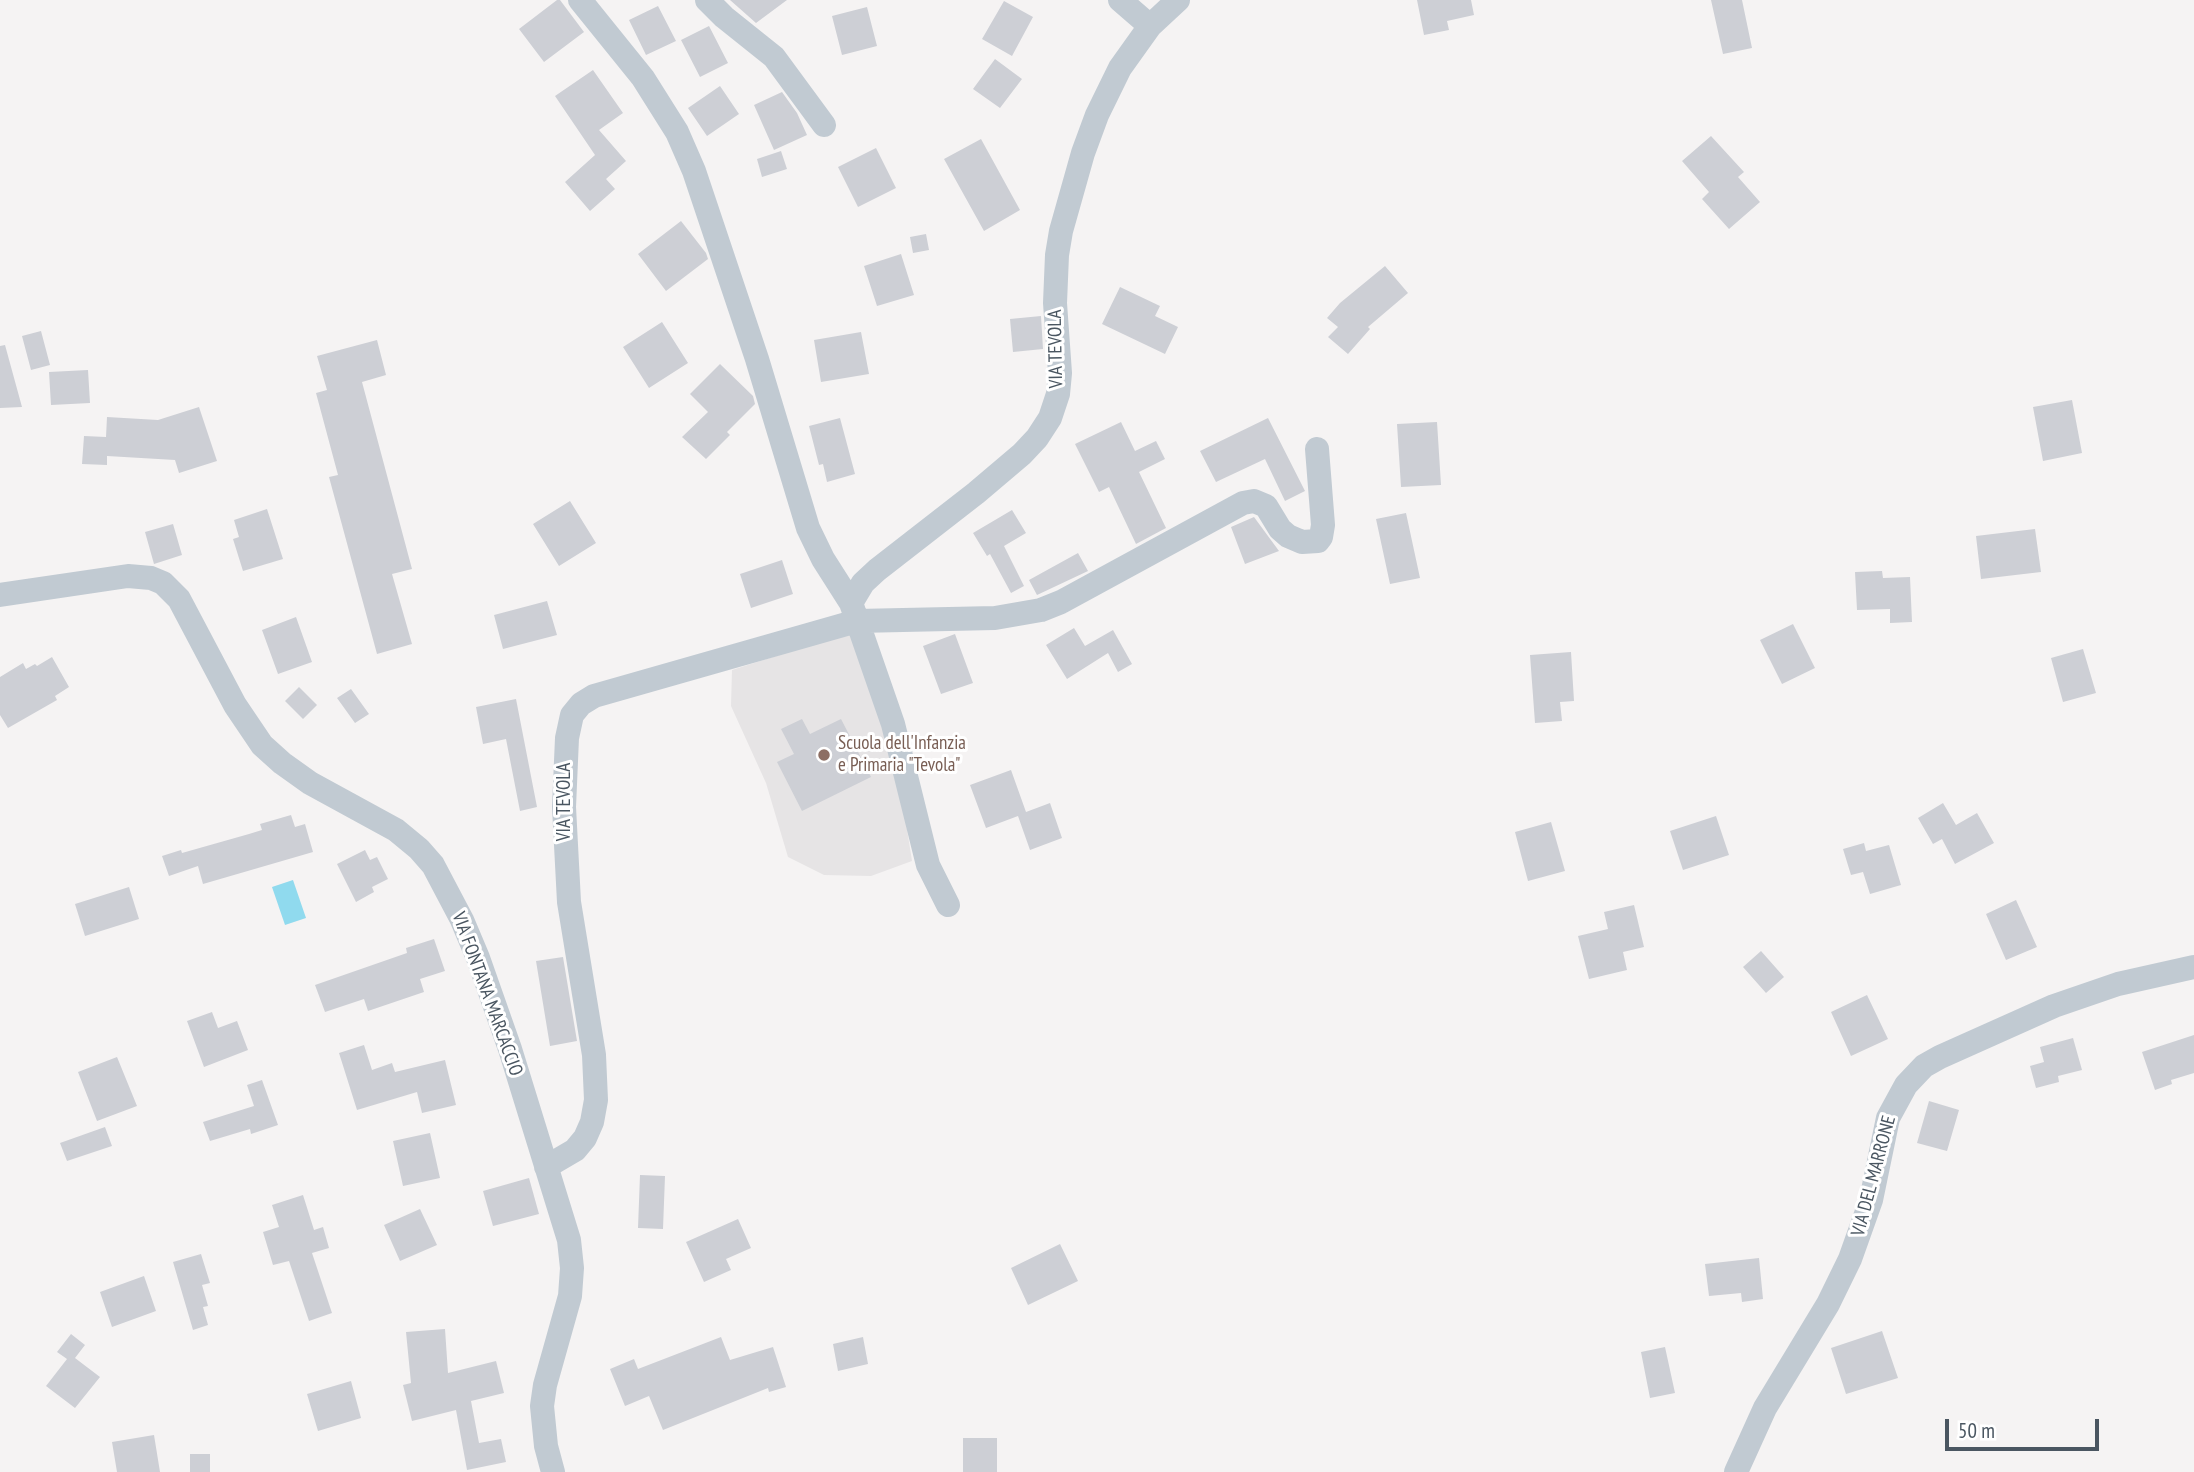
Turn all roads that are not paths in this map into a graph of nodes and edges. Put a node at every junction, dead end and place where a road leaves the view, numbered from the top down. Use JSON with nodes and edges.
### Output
{"nodes":[{"id":1,"x":580,"y":0,"type":"edge"},
{"id":2,"x":707,"y":0,"type":"edge"},
{"id":3,"x":1120,"y":0,"type":"edge"},
{"id":4,"x":1178,"y":0,"type":"edge"},
{"id":5,"x":1150,"y":26,"type":"junction"},
{"id":6,"x":824,"y":125,"type":"dead end"},
{"id":7,"x":1317,"y":449,"type":"dead end"},
{"id":8,"x":0,"y":595,"type":"edge"},
{"id":9,"x":854,"y":612,"type":"junction"},
{"id":10,"x":948,"y":905,"type":"dead end"},
{"id":11,"x":2194,"y":967,"type":"edge"},
{"id":12,"x":545,"y":1167,"type":"junction"},
{"id":13,"x":553,"y":1472,"type":"edge"},
{"id":14,"x":1736,"y":1472,"type":"edge"}],
"edges":[{"from":1,"to":9,"type":"street"},
{"from":2,"to":6,"type":"street"},
{"from":3,"to":5,"type":"street"},
{"from":4,"to":5,"type":"street","name":"VIA TEVOLA"},
{"from":5,"to":9,"type":"street","name":"VIA TEVOLA"},
{"from":7,"to":9,"type":"street","name":"VIA TEVOLA"},
{"from":8,"to":12,"type":"street","name":"VIA FONTANA MARCACCIO"},
{"from":9,"to":10,"type":"street"},
{"from":9,"to":12,"type":"street","name":"VIA TEVOLA"},
{"from":11,"to":14,"type":"street","name":"VIA DEL MARRONE"},
{"from":12,"to":13,"type":"street","name":"VIA FONTANA MARCACCIO"}]}
